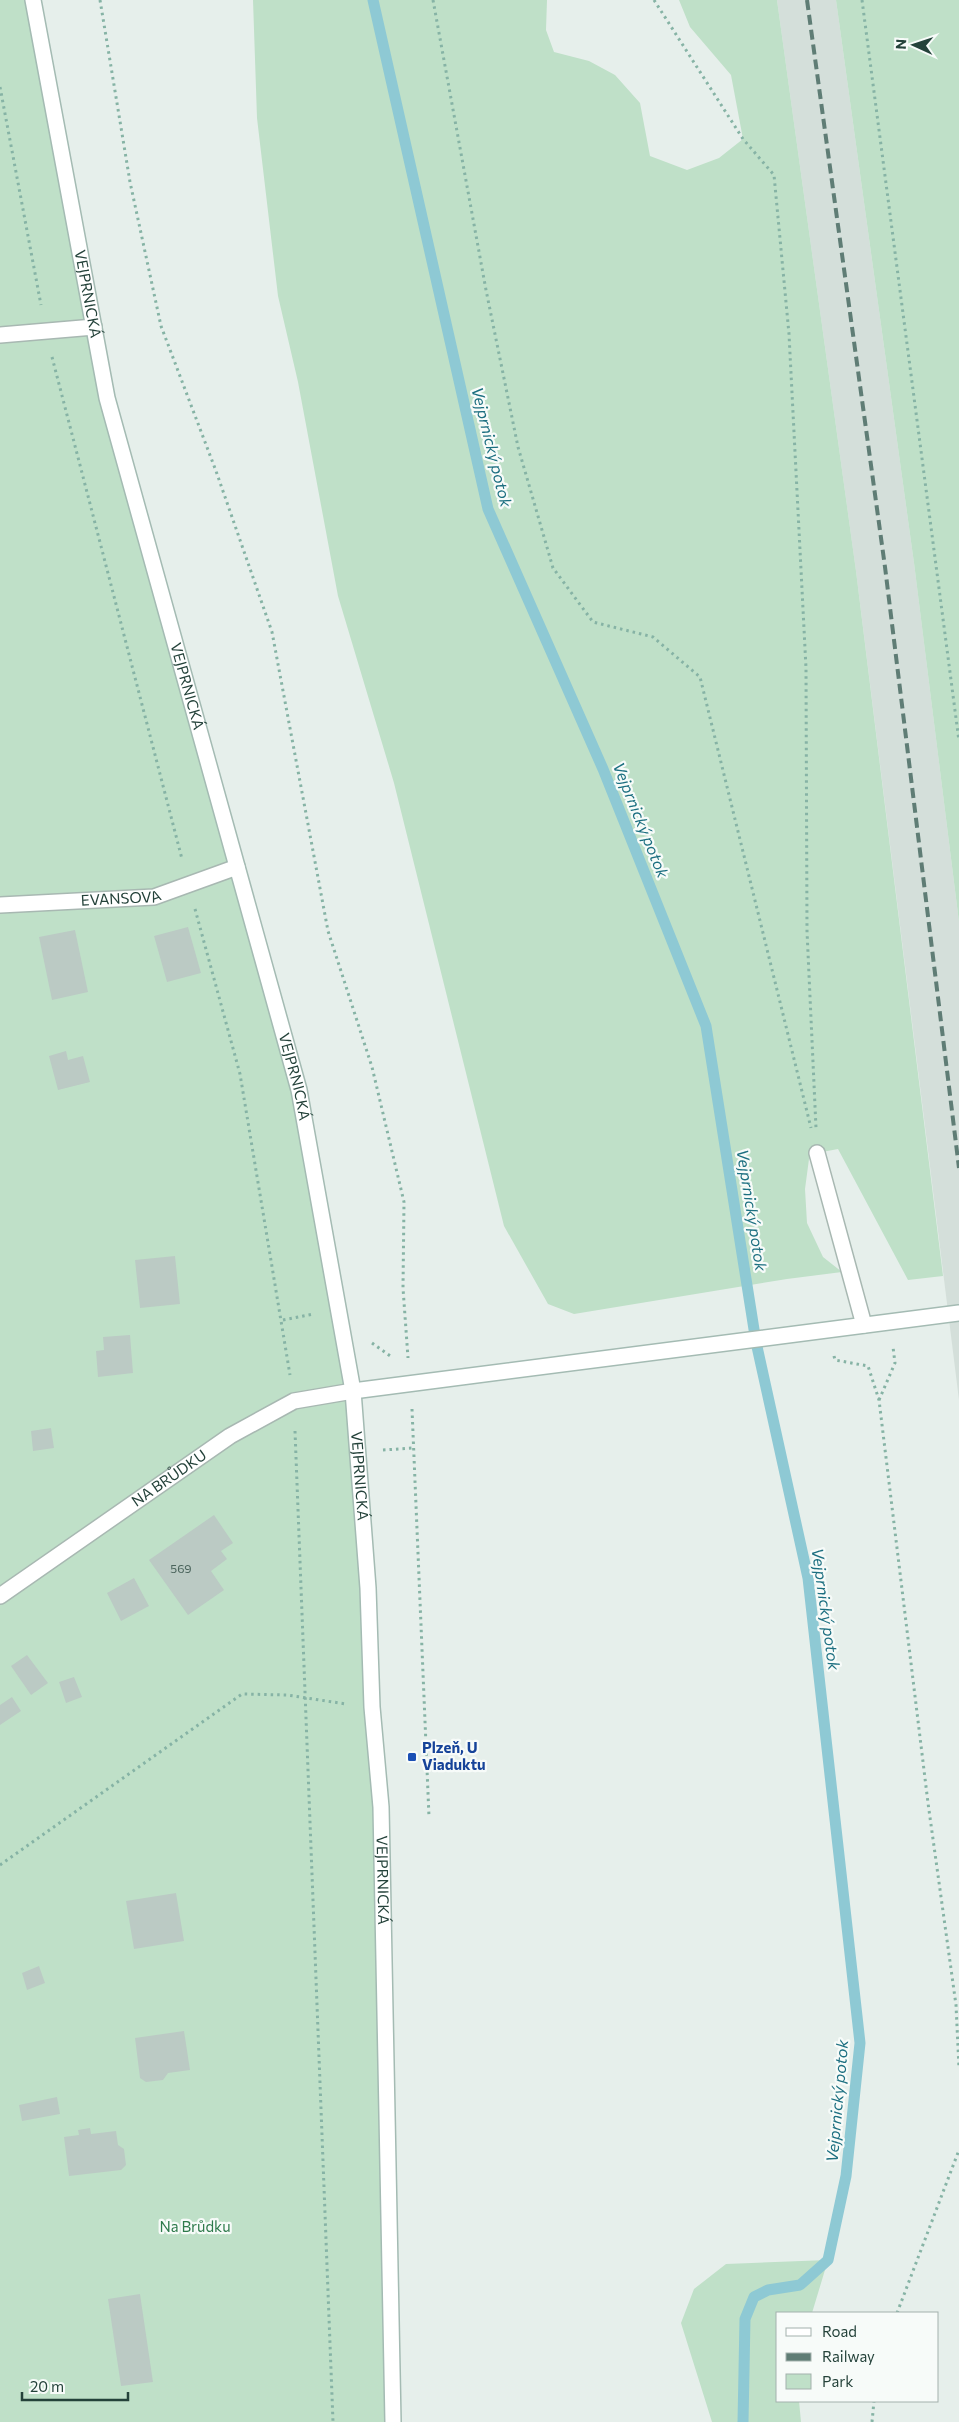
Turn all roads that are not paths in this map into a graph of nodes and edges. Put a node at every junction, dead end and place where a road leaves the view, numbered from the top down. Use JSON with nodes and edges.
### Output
{"nodes":[{"id":1,"x":33,"y":0,"type":"edge"},
{"id":2,"x":94,"y":327,"type":"junction"},
{"id":3,"x":0,"y":335,"type":"edge"},
{"id":4,"x":237,"y":867,"type":"junction"},
{"id":5,"x":0,"y":905,"type":"edge"},
{"id":6,"x":817,"y":1152,"type":"road end"},
{"id":7,"x":959,"y":1313,"type":"edge"},
{"id":8,"x":864,"y":1325,"type":"junction"},
{"id":9,"x":353,"y":1392,"type":"junction"},
{"id":10,"x":0,"y":1596,"type":"edge"},
{"id":11,"x":393,"y":2422,"type":"edge"}],
"edges":[{"from":1,"to":2,"type":"main road","name":"VEJPRNICKÁ"},
{"from":2,"to":3,"type":"main road"},
{"from":2,"to":4,"type":"main road","name":"VEJPRNICKÁ"},
{"from":4,"to":5,"type":"main road","name":"EVANSOVA"},
{"from":4,"to":9,"type":"main road","name":"VEJPRNICKÁ"},
{"from":6,"to":8,"type":"main road"},
{"from":7,"to":8,"type":"main road","name":"NA BRŮDKU"},
{"from":8,"to":9,"type":"main road","name":"NA BRŮDKU"},
{"from":9,"to":10,"type":"main road","name":"NA BRŮDKU"},
{"from":9,"to":11,"type":"main road","name":"VEJPRNICKÁ"}]}
